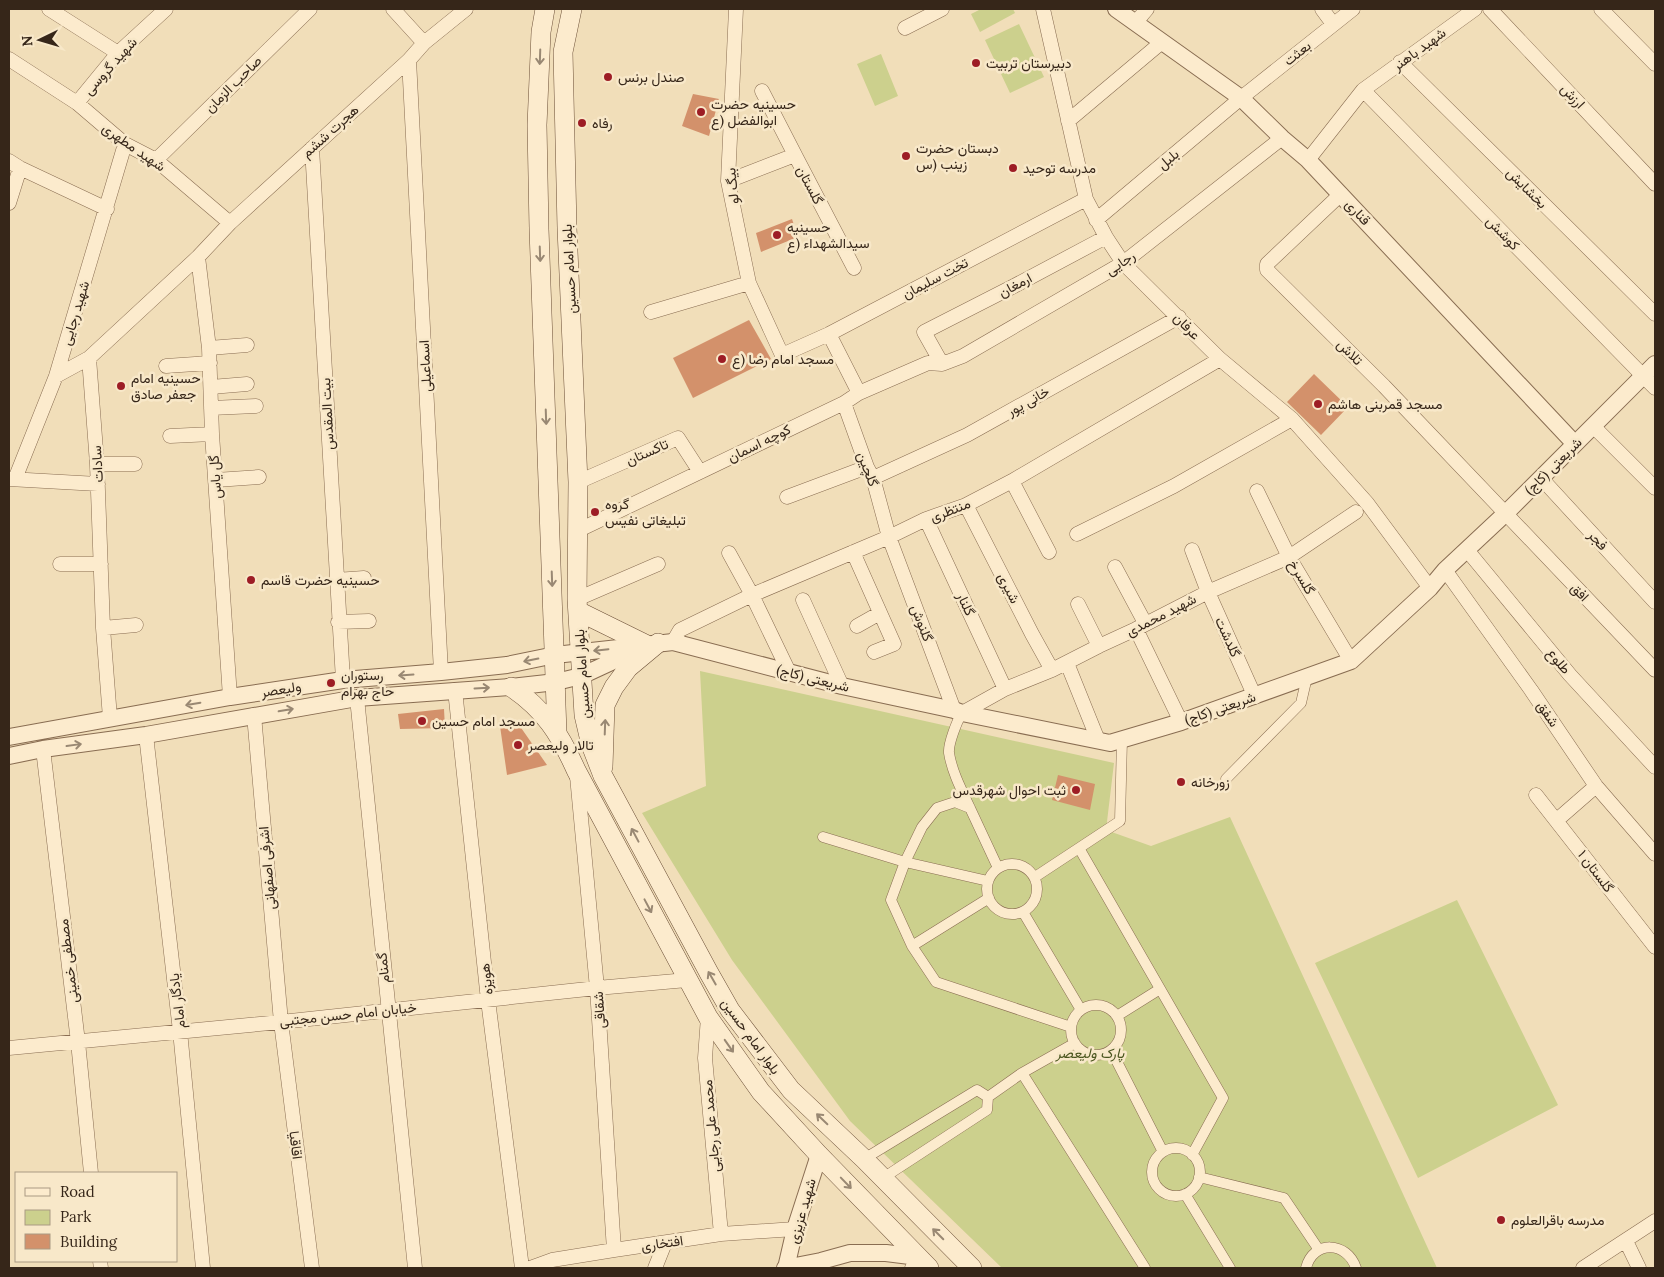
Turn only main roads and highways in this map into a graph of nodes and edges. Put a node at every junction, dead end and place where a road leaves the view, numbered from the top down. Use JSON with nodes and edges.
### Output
{"nodes":[{"id":1,"x":545,"y":9,"type":"edge"},
{"id":2,"x":572,"y":9,"type":"edge"},
{"id":3,"x":566,"y":228,"type":"junction"},
{"id":4,"x":539,"y":229,"type":"junction"},
{"id":5,"x":577,"y":605,"type":"junction"},
{"id":6,"x":511,"y":687,"type":"road end"},
{"id":7,"x":557,"y":733,"type":"junction"},
{"id":8,"x":603,"y":776,"type":"junction"},
{"id":9,"x":920,"y":1264,"type":"edge"},
{"id":10,"x":972,"y":1268,"type":"edge"}],
"edges":[{"from":1,"to":4,"type":"main road","name":"بلوار امام حسین","one_way":true},
{"from":2,"to":3,"type":"main road","name":"بلوار امام حسین"},
{"from":3,"to":4,"type":"main road"},
{"from":3,"to":5,"type":"main road","name":"بلوار امام حسین"},
{"from":4,"to":7,"type":"main road","name":"بلوار امام حسین","one_way":true},
{"from":5,"to":8,"type":"main road","name":"بلوار امام حسین"},
{"from":8,"to":5,"type":"main road","one_way":true},
{"from":6,"to":7,"type":"main road"},
{"from":7,"to":9,"type":"main road","name":"بلوار امام حسین","one_way":true},
{"from":10,"to":8,"type":"main road","name":"بلوار امام حسین","one_way":true}]}
